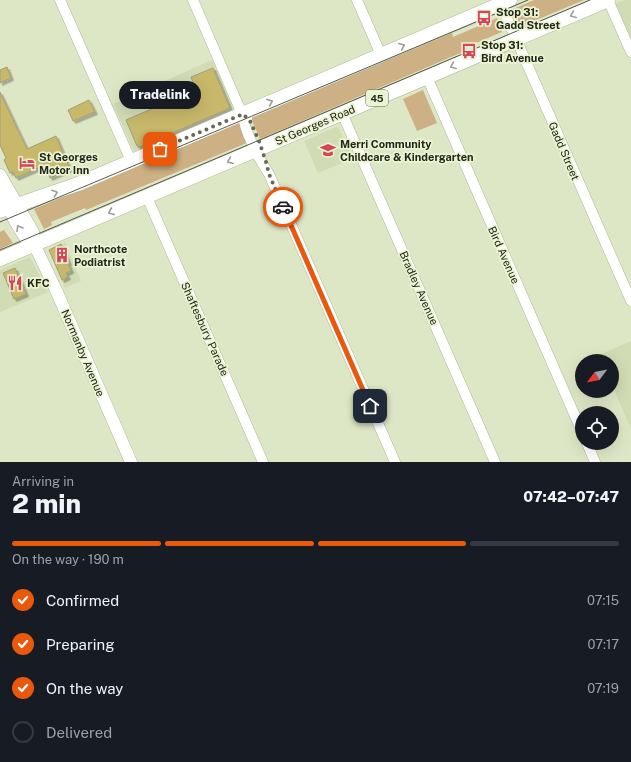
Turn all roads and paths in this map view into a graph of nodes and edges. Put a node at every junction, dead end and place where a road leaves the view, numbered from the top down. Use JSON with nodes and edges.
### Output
{"nodes":[{"id":1,"x":60,"y":0,"type":"edge"},
{"id":2,"x":193,"y":0,"type":"edge"},
{"id":3,"x":357,"y":0,"type":"edge"},
{"id":4,"x":608,"y":0,"type":"edge"},
{"id":5,"x":503,"y":1,"type":"edge"},
{"id":6,"x":516,"y":39,"type":"junction"},
{"id":7,"x":631,"y":52,"type":"edge"},
{"id":8,"x":381,"y":55,"type":"junction"},
{"id":9,"x":427,"y":77,"type":"junction"},
{"id":10,"x":342,"y":113,"type":"junction"},
{"id":11,"x":243,"y":114,"type":"junction"},
{"id":12,"x":259,"y":149,"type":"junction"},
{"id":13,"x":131,"y":161,"type":"junction"},
{"id":14,"x":0,"y":175,"type":"edge"},
{"id":15,"x":0,"y":190,"type":"edge"},
{"id":16,"x":147,"y":197,"type":"junction"},
{"id":17,"x":9,"y":208,"type":"edge"},
{"id":18,"x":34,"y":244,"type":"junction"},
{"id":19,"x":0,"y":259,"type":"edge"},
{"id":20,"x":631,"y":301,"type":"edge"},
{"id":21,"x":575,"y":416,"type":"edge"},
{"id":22,"x":590,"y":450,"type":"edge"},
{"id":23,"x":131,"y":462,"type":"edge"},
{"id":24,"x":264,"y":462,"type":"edge"},
{"id":25,"x":395,"y":462,"type":"edge"},
{"id":26,"x":495,"y":462,"type":"edge"},
{"id":27,"x":595,"y":462,"type":"edge"}],
"edges":[{"from":1,"to":13,"type":"street"},
{"from":2,"to":11,"type":"street"},
{"from":3,"to":8,"type":"street"},
{"from":4,"to":6,"type":"highway","name":"St Georges Road","number":"45","one_way":true},
{"from":4,"to":7,"type":"street"},
{"from":5,"to":6,"type":"street","name":"Gadd Street"},
{"from":8,"to":5,"type":"highway","one_way":true},
{"from":6,"to":9,"type":"highway","name":"St Georges Road","number":"45","one_way":true},
{"from":6,"to":20,"type":"street","name":"Gadd Street"},
{"from":11,"to":8,"type":"highway","one_way":true},
{"from":9,"to":10,"type":"highway","name":"St Georges Road","number":"45"},
{"from":9,"to":21,"type":"street","name":"Bird Avenue"},
{"from":10,"to":12,"type":"highway","name":"St Georges Road","number":"45"},
{"from":10,"to":26,"type":"street","name":"Bradley Avenue"},
{"from":11,"to":12,"type":"street"},
{"from":11,"to":13,"type":"highway"},
{"from":12,"to":16,"type":"highway","name":"St Georges Road","number":"45","one_way":true},
{"from":12,"to":25,"type":"street"},
{"from":17,"to":13,"type":"highway","one_way":true},
{"from":14,"to":17,"type":"main road","name":"Normanby Avenue"},
{"from":15,"to":17,"type":"main road","name":"Normanby Avenue"},
{"from":16,"to":18,"type":"highway","name":"St Georges Road","number":"45","one_way":true},
{"from":16,"to":24,"type":"street","name":"Shaftesbury Parade"},
{"from":17,"to":18,"type":"main road","name":"Normanby Avenue"},
{"from":18,"to":19,"type":"highway","name":"St Georges Road","number":"45"},
{"from":18,"to":23,"type":"main road","name":"Normanby Avenue"},
{"from":22,"to":27,"type":"street"}]}
